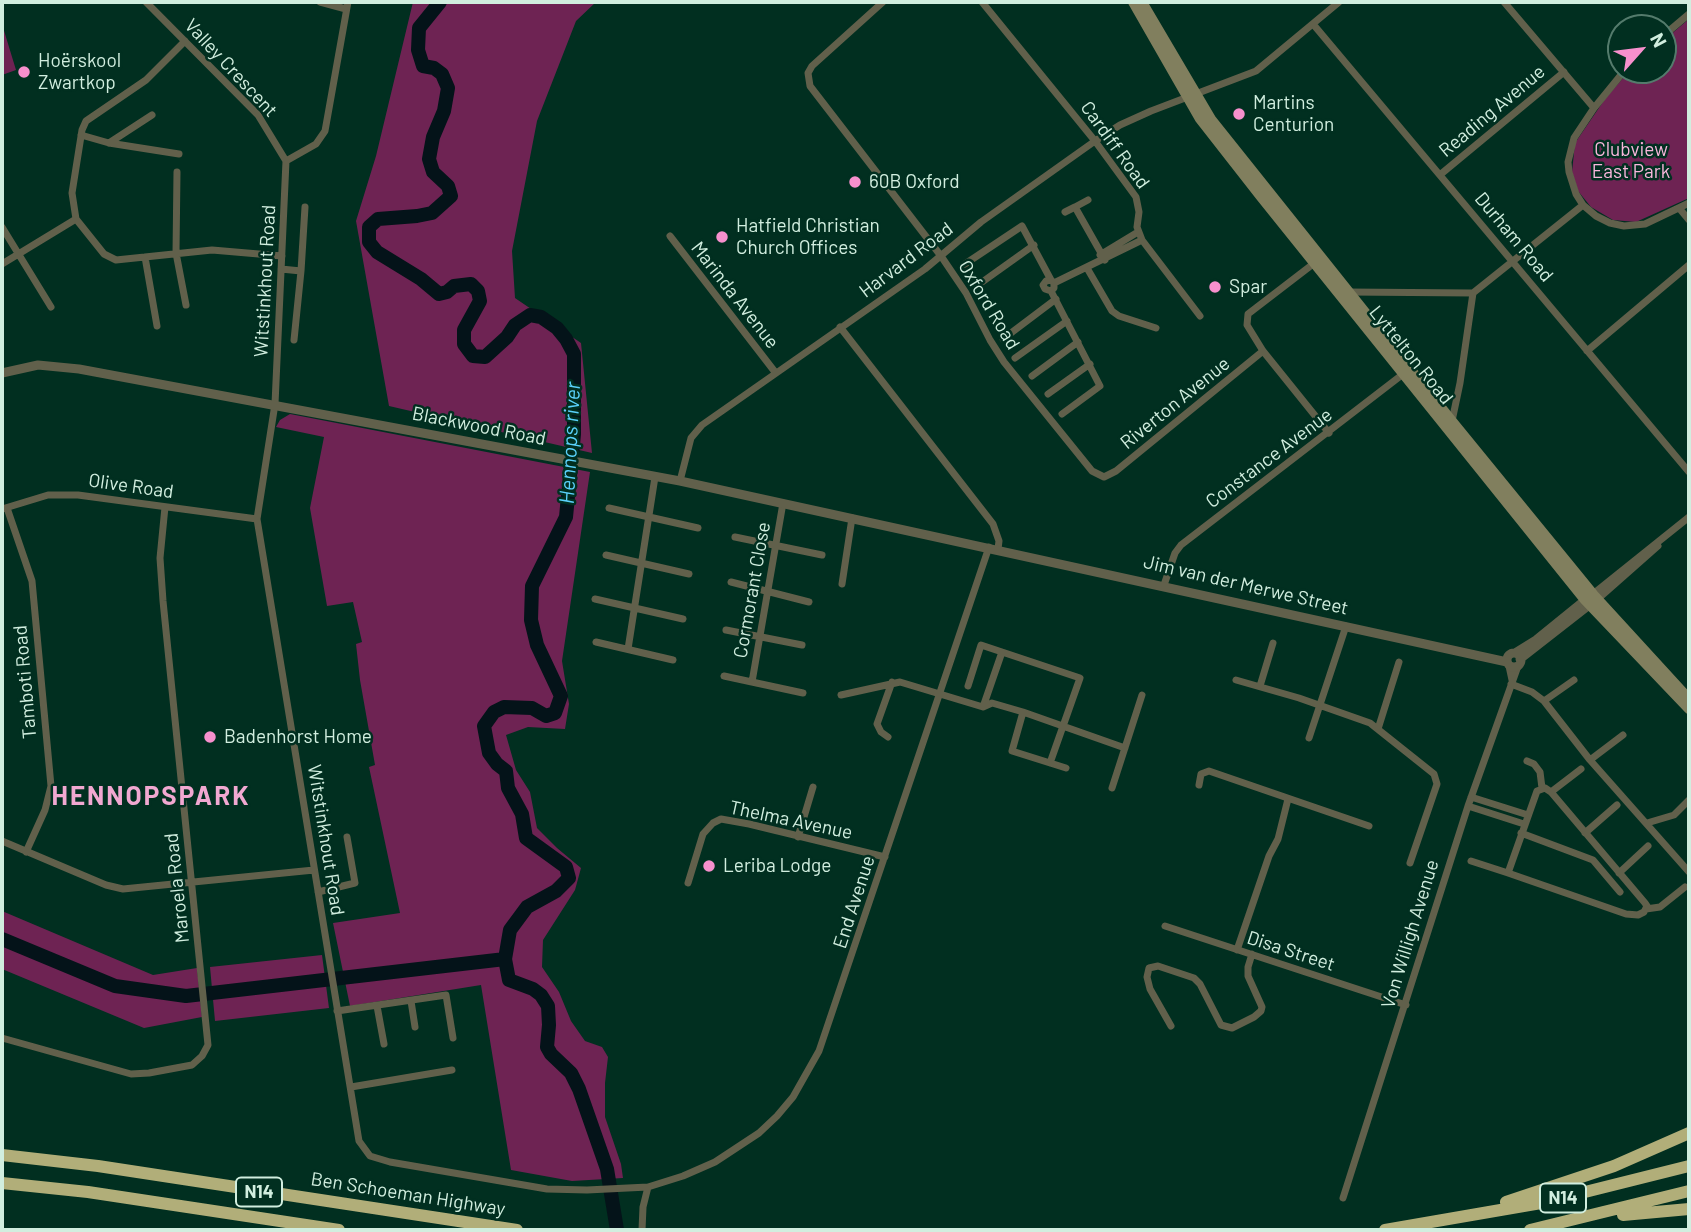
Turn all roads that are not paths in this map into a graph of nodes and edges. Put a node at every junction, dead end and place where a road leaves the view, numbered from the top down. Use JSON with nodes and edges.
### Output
{"nodes":[{"id":1,"x":146,"y":2,"type":"edge"},
{"id":2,"x":320,"y":2,"type":"edge"},
{"id":3,"x":883,"y":2,"type":"edge"},
{"id":4,"x":982,"y":2,"type":"edge"},
{"id":5,"x":1133,"y":2,"type":"edge"},
{"id":6,"x":1142,"y":2,"type":"edge"},
{"id":7,"x":1339,"y":2,"type":"edge"},
{"id":8,"x":1504,"y":2,"type":"edge"},
{"id":9,"x":347,"y":5,"type":"edge"},
{"id":10,"x":1312,"y":24,"type":"junction"},
{"id":11,"x":185,"y":41,"type":"junction"},
{"id":12,"x":1564,"y":72,"type":"junction"},
{"id":13,"x":1614,"y":84,"type":"edge"},
{"id":14,"x":1191,"y":96,"type":"junction"},
{"id":15,"x":1594,"y":108,"type":"junction"},
{"id":16,"x":152,"y":115,"type":"dead end"},
{"id":17,"x":81,"y":135,"type":"junction"},
{"id":18,"x":1094,"y":141,"type":"junction"},
{"id":19,"x":109,"y":143,"type":"junction"},
{"id":20,"x":179,"y":154,"type":"dead end"},
{"id":21,"x":286,"y":161,"type":"junction"},
{"id":22,"x":177,"y":172,"type":"dead end"},
{"id":23,"x":1441,"y":174,"type":"junction"},
{"id":24,"x":1088,"y":200,"type":"dead end"},
{"id":25,"x":1689,"y":202,"type":"edge"},
{"id":26,"x":1583,"y":205,"type":"junction"},
{"id":27,"x":305,"y":207,"type":"dead end"},
{"id":28,"x":1075,"y":207,"type":"junction"},
{"id":29,"x":1679,"y":208,"type":"junction"},
{"id":30,"x":1065,"y":212,"type":"dead end"},
{"id":31,"x":76,"y":219,"type":"junction"},
{"id":32,"x":1689,"y":220,"type":"edge"},
{"id":33,"x":2,"y":227,"type":"edge"},
{"id":34,"x":670,"y":236,"type":"dead end"},
{"id":35,"x":1140,"y":237,"type":"junction"},
{"id":36,"x":1034,"y":246,"type":"junction"},
{"id":37,"x":20,"y":253,"type":"junction"},
{"id":38,"x":176,"y":253,"type":"junction"},
{"id":39,"x":282,"y":256,"type":"junction"},
{"id":40,"x":941,"y":256,"type":"junction"},
{"id":41,"x":145,"y":257,"type":"junction"},
{"id":42,"x":1103,"y":257,"type":"junction"},
{"id":43,"x":1318,"y":260,"type":"junction"},
{"id":44,"x":1514,"y":261,"type":"junction"},
{"id":45,"x":2,"y":264,"type":"edge"},
{"id":46,"x":965,"y":264,"type":"dead end"},
{"id":47,"x":1689,"y":265,"type":"edge"},
{"id":48,"x":1087,"y":268,"type":"junction"},
{"id":49,"x":281,"y":269,"type":"junction"},
{"id":50,"x":301,"y":271,"type":"junction"},
{"id":51,"x":978,"y":285,"type":"dead end"},
{"id":52,"x":1053,"y":288,"type":"junction"},
{"id":53,"x":1344,"y":292,"type":"junction"},
{"id":54,"x":1473,"y":293,"type":"junction"},
{"id":55,"x":186,"y":305,"type":"dead end"},
{"id":56,"x":51,"y":307,"type":"dead end"},
{"id":57,"x":1200,"y":316,"type":"dead end"},
{"id":58,"x":1067,"y":321,"type":"junction"},
{"id":59,"x":157,"y":326,"type":"dead end"},
{"id":60,"x":840,"y":327,"type":"junction"},
{"id":61,"x":1156,"y":328,"type":"dead end"},
{"id":62,"x":1003,"y":339,"type":"dead end"},
{"id":63,"x":294,"y":340,"type":"dead end"},
{"id":64,"x":1078,"y":342,"type":"junction"},
{"id":65,"x":1264,"y":351,"type":"junction"},
{"id":66,"x":1587,"y":351,"type":"junction"},
{"id":67,"x":1015,"y":358,"type":"dead end"},
{"id":68,"x":1090,"y":364,"type":"junction"},
{"id":69,"x":1407,"y":371,"type":"junction"},
{"id":70,"x":775,"y":372,"type":"junction"},
{"id":71,"x":2,"y":373,"type":"edge"},
{"id":72,"x":1032,"y":376,"type":"dead end"},
{"id":73,"x":1048,"y":394,"type":"dead end"},
{"id":74,"x":275,"y":404,"type":"junction"},
{"id":75,"x":1062,"y":414,"type":"dead end"},
{"id":76,"x":1452,"y":421,"type":"junction"},
{"id":77,"x":1329,"y":433,"type":"junction"},
{"id":78,"x":1689,"y":472,"type":"edge"},
{"id":79,"x":655,"y":477,"type":"junction"},
{"id":80,"x":1104,"y":477,"type":"joint"},
{"id":81,"x":680,"y":481,"type":"junction"},
{"id":82,"x":783,"y":503,"type":"junction"},
{"id":83,"x":165,"y":507,"type":"junction"},
{"id":84,"x":4,"y":508,"type":"edge"},
{"id":85,"x":609,"y":509,"type":"dead end"},
{"id":86,"x":1689,"y":517,"type":"edge"},
{"id":87,"x":648,"y":518,"type":"junction"},
{"id":88,"x":852,"y":518,"type":"junction"},
{"id":89,"x":257,"y":519,"type":"junction"},
{"id":90,"x":698,"y":528,"type":"dead end"},
{"id":91,"x":735,"y":537,"type":"dead end"},
{"id":92,"x":776,"y":545,"type":"junction"},
{"id":93,"x":994,"y":548,"type":"junction"},
{"id":94,"x":606,"y":555,"type":"dead end"},
{"id":95,"x":822,"y":555,"type":"dead end"},
{"id":96,"x":640,"y":563,"type":"junction"},
{"id":97,"x":690,"y":574,"type":"dead end"},
{"id":98,"x":731,"y":582,"type":"dead end"},
{"id":99,"x":842,"y":584,"type":"dead end"},
{"id":100,"x":1164,"y":585,"type":"junction"},
{"id":101,"x":767,"y":591,"type":"junction"},
{"id":102,"x":594,"y":599,"type":"dead end"},
{"id":103,"x":1591,"y":599,"type":"junction"},
{"id":104,"x":809,"y":602,"type":"dead end"},
{"id":105,"x":634,"y":607,"type":"junction"},
{"id":106,"x":683,"y":619,"type":"dead end"},
{"id":107,"x":1346,"y":626,"type":"junction"},
{"id":108,"x":726,"y":630,"type":"dead end"},
{"id":109,"x":760,"y":636,"type":"junction"},
{"id":110,"x":596,"y":642,"type":"dead end"},
{"id":111,"x":1273,"y":643,"type":"dead end"},
{"id":112,"x":802,"y":645,"type":"dead end"},
{"id":113,"x":628,"y":649,"type":"junction"},
{"id":114,"x":1002,"y":652,"type":"junction"},
{"id":115,"x":673,"y":660,"type":"dead end"},
{"id":116,"x":1513,"y":660,"type":"junction"},
{"id":117,"x":1399,"y":662,"type":"dead end"},
{"id":118,"x":724,"y":676,"type":"dead end"},
{"id":119,"x":1236,"y":680,"type":"dead end"},
{"id":120,"x":1574,"y":680,"type":"dead end"},
{"id":121,"x":752,"y":682,"type":"junction"},
{"id":122,"x":892,"y":682,"type":"junction"},
{"id":123,"x":1511,"y":683,"type":"junction"},
{"id":124,"x":968,"y":686,"type":"dead end"},
{"id":125,"x":1260,"y":686,"type":"junction"},
{"id":126,"x":803,"y":693,"type":"dead end"},
{"id":127,"x":939,"y":693,"type":"junction"},
{"id":128,"x":841,"y":695,"type":"dead end"},
{"id":129,"x":1142,"y":695,"type":"dead end"},
{"id":130,"x":1689,"y":699,"type":"edge"},
{"id":131,"x":1544,"y":701,"type":"junction"},
{"id":132,"x":1320,"y":706,"type":"junction"},
{"id":133,"x":983,"y":707,"type":"junction"},
{"id":134,"x":1689,"y":709,"type":"edge"},
{"id":135,"x":1023,"y":712,"type":"junction"},
{"id":136,"x":1063,"y":726,"type":"junction"},
{"id":137,"x":1378,"y":729,"type":"junction"},
{"id":138,"x":1623,"y":735,"type":"dead end"},
{"id":139,"x":888,"y":737,"type":"dead end"},
{"id":140,"x":1309,"y":737,"type":"dead end"},
{"id":141,"x":1125,"y":748,"type":"junction"},
{"id":142,"x":1590,"y":760,"type":"junction"},
{"id":143,"x":1527,"y":761,"type":"dead end"},
{"id":144,"x":1050,"y":763,"type":"junction"},
{"id":145,"x":1066,"y":768,"type":"dead end"},
{"id":146,"x":1581,"y":769,"type":"dead end"},
{"id":147,"x":1199,"y":785,"type":"dead end"},
{"id":148,"x":813,"y":787,"type":"dead end"},
{"id":149,"x":1112,"y":788,"type":"dead end"},
{"id":150,"x":1542,"y":788,"type":"junction"},
{"id":151,"x":1551,"y":792,"type":"junction"},
{"id":152,"x":1471,"y":797,"type":"junction"},
{"id":153,"x":1288,"y":799,"type":"junction"},
{"id":154,"x":1689,"y":800,"type":"edge"},
{"id":155,"x":1617,"y":805,"type":"dead end"},
{"id":156,"x":1468,"y":806,"type":"junction"},
{"id":157,"x":1528,"y":815,"type":"junction"},
{"id":158,"x":1647,"y":823,"type":"junction"},
{"id":159,"x":1524,"y":824,"type":"junction"},
{"id":160,"x":1369,"y":826,"type":"dead end"},
{"id":161,"x":1585,"y":832,"type":"junction"},
{"id":162,"x":1521,"y":833,"type":"junction"},
{"id":163,"x":347,"y":837,"type":"dead end"},
{"id":164,"x":798,"y":837,"type":"junction"},
{"id":165,"x":2,"y":841,"type":"edge"},
{"id":166,"x":1648,"y":846,"type":"dead end"},
{"id":167,"x":26,"y":852,"type":"junction"},
{"id":168,"x":885,"y":857,"type":"junction"},
{"id":169,"x":1471,"y":860,"type":"dead end"},
{"id":170,"x":1410,"y":863,"type":"dead end"},
{"id":171,"x":314,"y":870,"type":"junction"},
{"id":172,"x":1689,"y":872,"type":"edge"},
{"id":173,"x":1508,"y":873,"type":"junction"},
{"id":174,"x":1619,"y":873,"type":"junction"},
{"id":175,"x":193,"y":882,"type":"junction"},
{"id":176,"x":688,"y":883,"type":"dead end"},
{"id":177,"x":1685,"y":887,"type":"dead end"},
{"id":178,"x":318,"y":892,"type":"junction"},
{"id":179,"x":1619,"y":892,"type":"dead end"},
{"id":180,"x":1646,"y":909,"type":"junction"},
{"id":181,"x":1165,"y":926,"type":"dead end"},
{"id":182,"x":1237,"y":950,"type":"junction"},
{"id":183,"x":1252,"y":954,"type":"junction"},
{"id":184,"x":411,"y":1001,"type":"junction"},
{"id":185,"x":377,"y":1006,"type":"junction"},
{"id":186,"x":1406,"y":1006,"type":"junction"},
{"id":187,"x":337,"y":1009,"type":"junction"},
{"id":188,"x":415,"y":1027,"type":"dead end"},
{"id":189,"x":1171,"y":1027,"type":"dead end"},
{"id":190,"x":2,"y":1038,"type":"edge"},
{"id":191,"x":453,"y":1038,"type":"dead end"},
{"id":192,"x":383,"y":1044,"type":"dead end"},
{"id":193,"x":452,"y":1070,"type":"dead end"},
{"id":194,"x":351,"y":1087,"type":"junction"},
{"id":195,"x":1689,"y":1133,"type":"edge"},
{"id":196,"x":2,"y":1155,"type":"edge"},
{"id":197,"x":1689,"y":1166,"type":"edge"},
{"id":198,"x":2,"y":1182,"type":"edge"},
{"id":199,"x":648,"y":1187,"type":"junction"},
{"id":200,"x":1689,"y":1191,"type":"edge"},
{"id":201,"x":1343,"y":1198,"type":"dead end"},
{"id":202,"x":1689,"y":1209,"type":"edge"},
{"id":203,"x":1435,"y":1222,"type":"junction"},
{"id":204,"x":339,"y":1230,"type":"edge"},
{"id":205,"x":517,"y":1230,"type":"edge"},
{"id":206,"x":642,"y":1230,"type":"edge"},
{"id":207,"x":1385,"y":1230,"type":"edge"},
{"id":208,"x":1530,"y":1230,"type":"edge"},
{"id":209,"x":1548,"y":1230,"type":"edge"}],
"edges":[{"from":1,"to":11,"type":"street","name":"Valley Crescent"},
{"from":2,"to":9,"type":"street"},
{"from":3,"to":40,"type":"street","name":"Oxford Road"},
{"from":4,"to":18,"type":"street","name":"Cardiff Road"},
{"from":5,"to":14,"type":"main road","name":"Lyttelton Road"},
{"from":6,"to":14,"type":"main road","name":"Lyttelton Road"},
{"from":7,"to":10,"type":"street","name":"Harvard Road"},
{"from":8,"to":12,"type":"street"},
{"from":9,"to":21,"type":"street"},
{"from":10,"to":14,"type":"street","name":"Harvard Road"},
{"from":10,"to":23,"type":"street","name":"Durham Road"},
{"from":11,"to":17,"type":"street"},
{"from":11,"to":21,"type":"street","name":"Valley Crescent"},
{"from":12,"to":15,"type":"street"},
{"from":12,"to":23,"type":"street","name":"Reading Avenue"},
{"from":13,"to":15,"type":"street"},
{"from":14,"to":18,"type":"street","name":"Harvard Road"},
{"from":14,"to":43,"type":"main road","name":"Lyttelton Road"},
{"from":15,"to":26,"type":"street"},
{"from":16,"to":19,"type":"street"},
{"from":17,"to":19,"type":"street"},
{"from":17,"to":31,"type":"street"},
{"from":18,"to":35,"type":"street","name":"Cardiff Road"},
{"from":18,"to":40,"type":"street","name":"Harvard Road"},
{"from":19,"to":20,"type":"street"},
{"from":21,"to":39,"type":"street","name":"Witstinkhout Road"},
{"from":22,"to":38,"type":"street"},
{"from":23,"to":44,"type":"street","name":"Durham Road"},
{"from":24,"to":28,"type":"street"},
{"from":25,"to":29,"type":"street"},
{"from":26,"to":29,"type":"street"},
{"from":26,"to":44,"type":"street"},
{"from":27,"to":50,"type":"street"},
{"from":28,"to":30,"type":"street"},
{"from":28,"to":42,"type":"street"},
{"from":29,"to":32,"type":"street"},
{"from":31,"to":37,"type":"street"},
{"from":31,"to":41,"type":"street"},
{"from":33,"to":37,"type":"street"},
{"from":34,"to":70,"type":"street","name":"Marinda Avenue"},
{"from":35,"to":42,"type":"street"},
{"from":35,"to":57,"type":"street"},
{"from":36,"to":46,"type":"street"},
{"from":36,"to":51,"type":"street"},
{"from":36,"to":52,"type":"street"},
{"from":37,"to":45,"type":"street"},
{"from":37,"to":56,"type":"street"},
{"from":38,"to":39,"type":"street"},
{"from":38,"to":41,"type":"street"},
{"from":38,"to":55,"type":"street"},
{"from":39,"to":49,"type":"street","name":"Witstinkhout Road"},
{"from":40,"to":60,"type":"street","name":"Harvard Road"},
{"from":40,"to":80,"type":"street","name":"Oxford Road"},
{"from":41,"to":59,"type":"street"},
{"from":42,"to":48,"type":"street"},
{"from":43,"to":53,"type":"main road","name":"Lyttelton Road"},
{"from":43,"to":65,"type":"street"},
{"from":44,"to":54,"type":"street"},
{"from":44,"to":66,"type":"street","name":"Durham Road"},
{"from":47,"to":66,"type":"street"},
{"from":48,"to":52,"type":"street"},
{"from":48,"to":61,"type":"street"},
{"from":49,"to":50,"type":"street"},
{"from":49,"to":74,"type":"street","name":"Witstinkhout Road"},
{"from":50,"to":63,"type":"street"},
{"from":52,"to":58,"type":"street"},
{"from":52,"to":62,"type":"street"},
{"from":53,"to":54,"type":"street"},
{"from":53,"to":69,"type":"main road","name":"Lyttelton Road"},
{"from":54,"to":76,"type":"street"},
{"from":58,"to":64,"type":"street"},
{"from":58,"to":67,"type":"street"},
{"from":60,"to":70,"type":"street","name":"Harvard Road"},
{"from":60,"to":93,"type":"street"},
{"from":64,"to":68,"type":"street"},
{"from":64,"to":72,"type":"street"},
{"from":65,"to":77,"type":"street"},
{"from":65,"to":80,"type":"street","name":"Riverton Avenue"},
{"from":66,"to":78,"type":"street","name":"Durham Road"},
{"from":68,"to":73,"type":"street"},
{"from":68,"to":75,"type":"street"},
{"from":69,"to":76,"type":"main road","name":"Lyttelton Road"},
{"from":69,"to":77,"type":"street","name":"Constance Avenue"},
{"from":69,"to":103,"type":"main road","name":"Lyttelton Road"},
{"from":70,"to":81,"type":"street","name":"Harvard Road"},
{"from":71,"to":74,"type":"street","name":"Blackwood Road"},
{"from":74,"to":79,"type":"street","name":"Blackwood Road"},
{"from":74,"to":89,"type":"street","name":"Witstinkhout Road"},
{"from":76,"to":103,"type":"main road","name":"Lyttelton Road"},
{"from":77,"to":100,"type":"street","name":"Constance Avenue"},
{"from":79,"to":81,"type":"street","name":"Blackwood Road"},
{"from":79,"to":87,"type":"street"},
{"from":81,"to":82,"type":"street","name":"Blackwood Road"},
{"from":82,"to":88,"type":"street","name":"Blackwood Road"},
{"from":82,"to":92,"type":"street","name":"Cormorant Close"},
{"from":83,"to":84,"type":"street","name":"Olive Road"},
{"from":83,"to":89,"type":"street","name":"Olive Road"},
{"from":83,"to":175,"type":"street","name":"Maroela Road"},
{"from":84,"to":167,"type":"street","name":"Tamboti Road"},
{"from":85,"to":87,"type":"street"},
{"from":86,"to":103,"type":"street"},
{"from":87,"to":90,"type":"street"},
{"from":87,"to":96,"type":"street"},
{"from":88,"to":93,"type":"street","name":"Blackwood Road"},
{"from":88,"to":99,"type":"street"},
{"from":89,"to":171,"type":"street","name":"Witstinkhout Road"},
{"from":91,"to":92,"type":"street"},
{"from":92,"to":95,"type":"street"},
{"from":92,"to":101,"type":"street","name":"Cormorant Close"},
{"from":93,"to":100,"type":"street","name":"Jim van der Merwe Street"},
{"from":93,"to":127,"type":"street","name":"End Avenue"},
{"from":94,"to":96,"type":"street"},
{"from":96,"to":97,"type":"street"},
{"from":96,"to":105,"type":"street"},
{"from":98,"to":101,"type":"street"},
{"from":100,"to":107,"type":"street","name":"Jim van der Merwe Street"},
{"from":101,"to":104,"type":"street"},
{"from":101,"to":109,"type":"street","name":"Cormorant Close"},
{"from":102,"to":105,"type":"street"},
{"from":103,"to":116,"type":"street"},
{"from":103,"to":130,"type":"main road","name":"Lyttelton Road"},
{"from":103,"to":134,"type":"main road","name":"Lyttelton Road"},
{"from":105,"to":106,"type":"street"},
{"from":105,"to":113,"type":"street"},
{"from":107,"to":116,"type":"street","name":"Jim van der Merwe Street"},
{"from":107,"to":132,"type":"street"},
{"from":108,"to":109,"type":"street"},
{"from":109,"to":112,"type":"street"},
{"from":109,"to":121,"type":"street","name":"Cormorant Close"},
{"from":110,"to":113,"type":"street"},
{"from":111,"to":125,"type":"street"},
{"from":113,"to":115,"type":"street"},
{"from":114,"to":124,"type":"street"},
{"from":114,"to":133,"type":"street"},
{"from":114,"to":136,"type":"street"},
{"from":116,"to":123,"type":"street","name":"Von Willigh Avenue"},
{"from":117,"to":137,"type":"street"},
{"from":118,"to":121,"type":"street"},
{"from":119,"to":125,"type":"street"},
{"from":120,"to":131,"type":"street"},
{"from":121,"to":126,"type":"street"},
{"from":122,"to":127,"type":"street"},
{"from":122,"to":128,"type":"street"},
{"from":122,"to":139,"type":"street"},
{"from":123,"to":131,"type":"street"},
{"from":123,"to":152,"type":"street","name":"Von Willigh Avenue"},
{"from":125,"to":132,"type":"street"},
{"from":127,"to":133,"type":"street"},
{"from":127,"to":168,"type":"street","name":"End Avenue"},
{"from":129,"to":141,"type":"street"},
{"from":131,"to":142,"type":"street"},
{"from":132,"to":137,"type":"street"},
{"from":132,"to":140,"type":"street"},
{"from":133,"to":135,"type":"street"},
{"from":135,"to":136,"type":"street"},
{"from":135,"to":144,"type":"street"},
{"from":136,"to":141,"type":"street"},
{"from":136,"to":144,"type":"street"},
{"from":137,"to":170,"type":"street"},
{"from":138,"to":142,"type":"street"},
{"from":141,"to":149,"type":"street"},
{"from":142,"to":158,"type":"street"},
{"from":143,"to":150,"type":"street"},
{"from":144,"to":145,"type":"street"},
{"from":146,"to":151,"type":"street"},
{"from":147,"to":153,"type":"street"},
{"from":148,"to":164,"type":"street"},
{"from":150,"to":151,"type":"street"},
{"from":150,"to":157,"type":"street"},
{"from":151,"to":161,"type":"street"},
{"from":152,"to":156,"type":"street","name":"Von Willigh Avenue"},
{"from":152,"to":157,"type":"street"},
{"from":153,"to":160,"type":"street"},
{"from":153,"to":182,"type":"street"},
{"from":154,"to":158,"type":"street"},
{"from":155,"to":161,"type":"street"},
{"from":156,"to":159,"type":"street"},
{"from":156,"to":186,"type":"street","name":"Von Willigh Avenue"},
{"from":157,"to":159,"type":"street"},
{"from":158,"to":172,"type":"street"},
{"from":159,"to":162,"type":"street"},
{"from":161,"to":174,"type":"street"},
{"from":162,"to":173,"type":"street"},
{"from":162,"to":179,"type":"street"},
{"from":163,"to":178,"type":"street"},
{"from":164,"to":168,"type":"street","name":"Thelma Avenue"},
{"from":164,"to":176,"type":"street","name":"Thelma Avenue"},
{"from":165,"to":167,"type":"street"},
{"from":166,"to":174,"type":"street"},
{"from":167,"to":175,"type":"street"},
{"from":168,"to":199,"type":"street","name":"End Avenue"},
{"from":169,"to":173,"type":"street"},
{"from":171,"to":175,"type":"street"},
{"from":171,"to":178,"type":"street","name":"Witstinkhout Road"},
{"from":173,"to":180,"type":"street"},
{"from":174,"to":180,"type":"street"},
{"from":175,"to":190,"type":"street","name":"Maroela Road"},
{"from":177,"to":180,"type":"street"},
{"from":178,"to":187,"type":"street","name":"Witstinkhout Road"},
{"from":181,"to":182,"type":"street","name":"Disa Street"},
{"from":182,"to":183,"type":"street","name":"Disa Street"},
{"from":183,"to":186,"type":"street","name":"Disa Street"},
{"from":183,"to":189,"type":"street"},
{"from":184,"to":185,"type":"street"},
{"from":184,"to":188,"type":"street"},
{"from":184,"to":191,"type":"street"},
{"from":185,"to":187,"type":"street"},
{"from":185,"to":192,"type":"street"},
{"from":186,"to":201,"type":"street","name":"Von Willigh Avenue"},
{"from":187,"to":194,"type":"street","name":"Witstinkhout Road"},
{"from":193,"to":194,"type":"street"},
{"from":194,"to":199,"type":"street","name":"Witstinkhout Road"},
{"from":195,"to":203,"type":"highway"},
{"from":196,"to":205,"type":"highway","name":"Ben Schoeman Highway","number":"N14"},
{"from":197,"to":203,"type":"highway","number":"N14"},
{"from":198,"to":204,"type":"highway","number":"N14"},
{"from":199,"to":206,"type":"street"},
{"from":200,"to":208,"type":"highway","number":"N14"},
{"from":202,"to":209,"type":"highway"},
{"from":203,"to":207,"type":"highway","number":"N14"}]}
